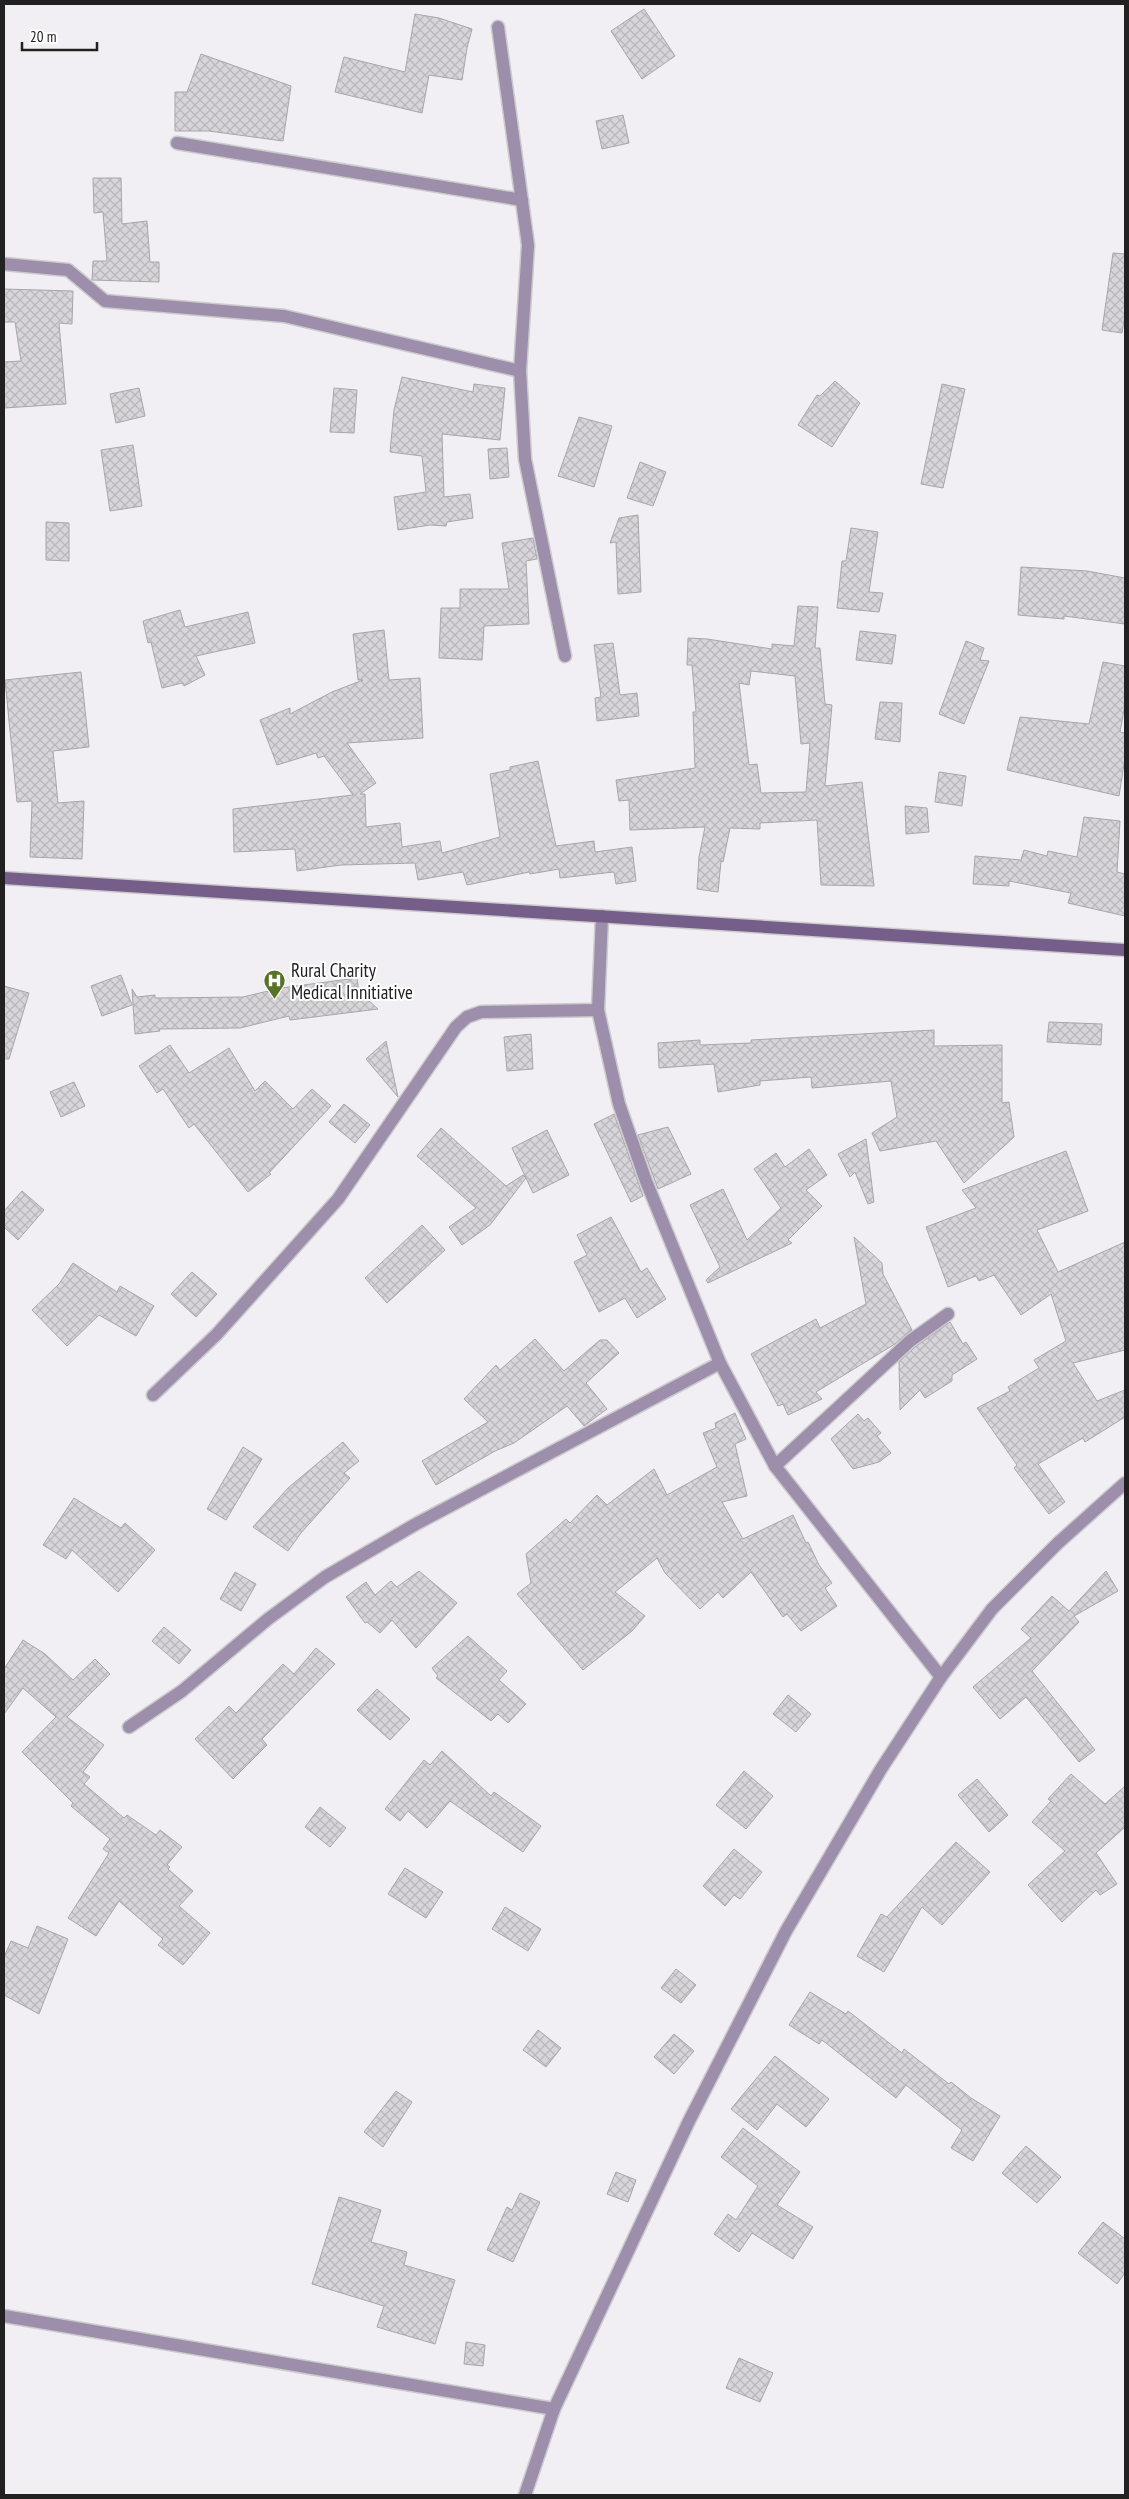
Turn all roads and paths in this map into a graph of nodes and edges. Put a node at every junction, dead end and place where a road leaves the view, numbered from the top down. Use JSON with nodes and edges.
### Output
{"nodes":[{"id":1,"x":498,"y":27,"type":"dead end"},
{"id":2,"x":177,"y":143,"type":"dead end"},
{"id":3,"x":522,"y":200,"type":"junction"},
{"id":4,"x":4,"y":264,"type":"edge"},
{"id":5,"x":520,"y":371,"type":"junction"},
{"id":6,"x":565,"y":656,"type":"dead end"},
{"id":7,"x":4,"y":878,"type":"edge"},
{"id":8,"x":602,"y":916,"type":"junction"},
{"id":9,"x":1125,"y":950,"type":"edge"},
{"id":10,"x":598,"y":1010,"type":"junction"},
{"id":11,"x":948,"y":1314,"type":"dead end"},
{"id":12,"x":720,"y":1363,"type":"junction"},
{"id":13,"x":153,"y":1395,"type":"dead end"},
{"id":14,"x":775,"y":1466,"type":"junction"},
{"id":15,"x":1125,"y":1482,"type":"edge"},
{"id":16,"x":941,"y":1676,"type":"junction"},
{"id":17,"x":129,"y":1727,"type":"dead end"},
{"id":18,"x":4,"y":2316,"type":"edge"},
{"id":19,"x":554,"y":2409,"type":"junction"},
{"id":20,"x":525,"y":2495,"type":"edge"}],
"edges":[{"from":1,"to":3,"type":"street"},
{"from":2,"to":3,"type":"street"},
{"from":3,"to":5,"type":"street"},
{"from":4,"to":5,"type":"street"},
{"from":5,"to":6,"type":"street"},
{"from":7,"to":8,"type":"main road"},
{"from":8,"to":9,"type":"main road"},
{"from":8,"to":10,"type":"street"},
{"from":10,"to":12,"type":"street"},
{"from":10,"to":13,"type":"street"},
{"from":11,"to":14,"type":"street"},
{"from":12,"to":14,"type":"street"},
{"from":12,"to":17,"type":"street"},
{"from":14,"to":16,"type":"street"},
{"from":15,"to":16,"type":"street"},
{"from":16,"to":19,"type":"street"},
{"from":18,"to":19,"type":"street"},
{"from":19,"to":20,"type":"street"}]}
